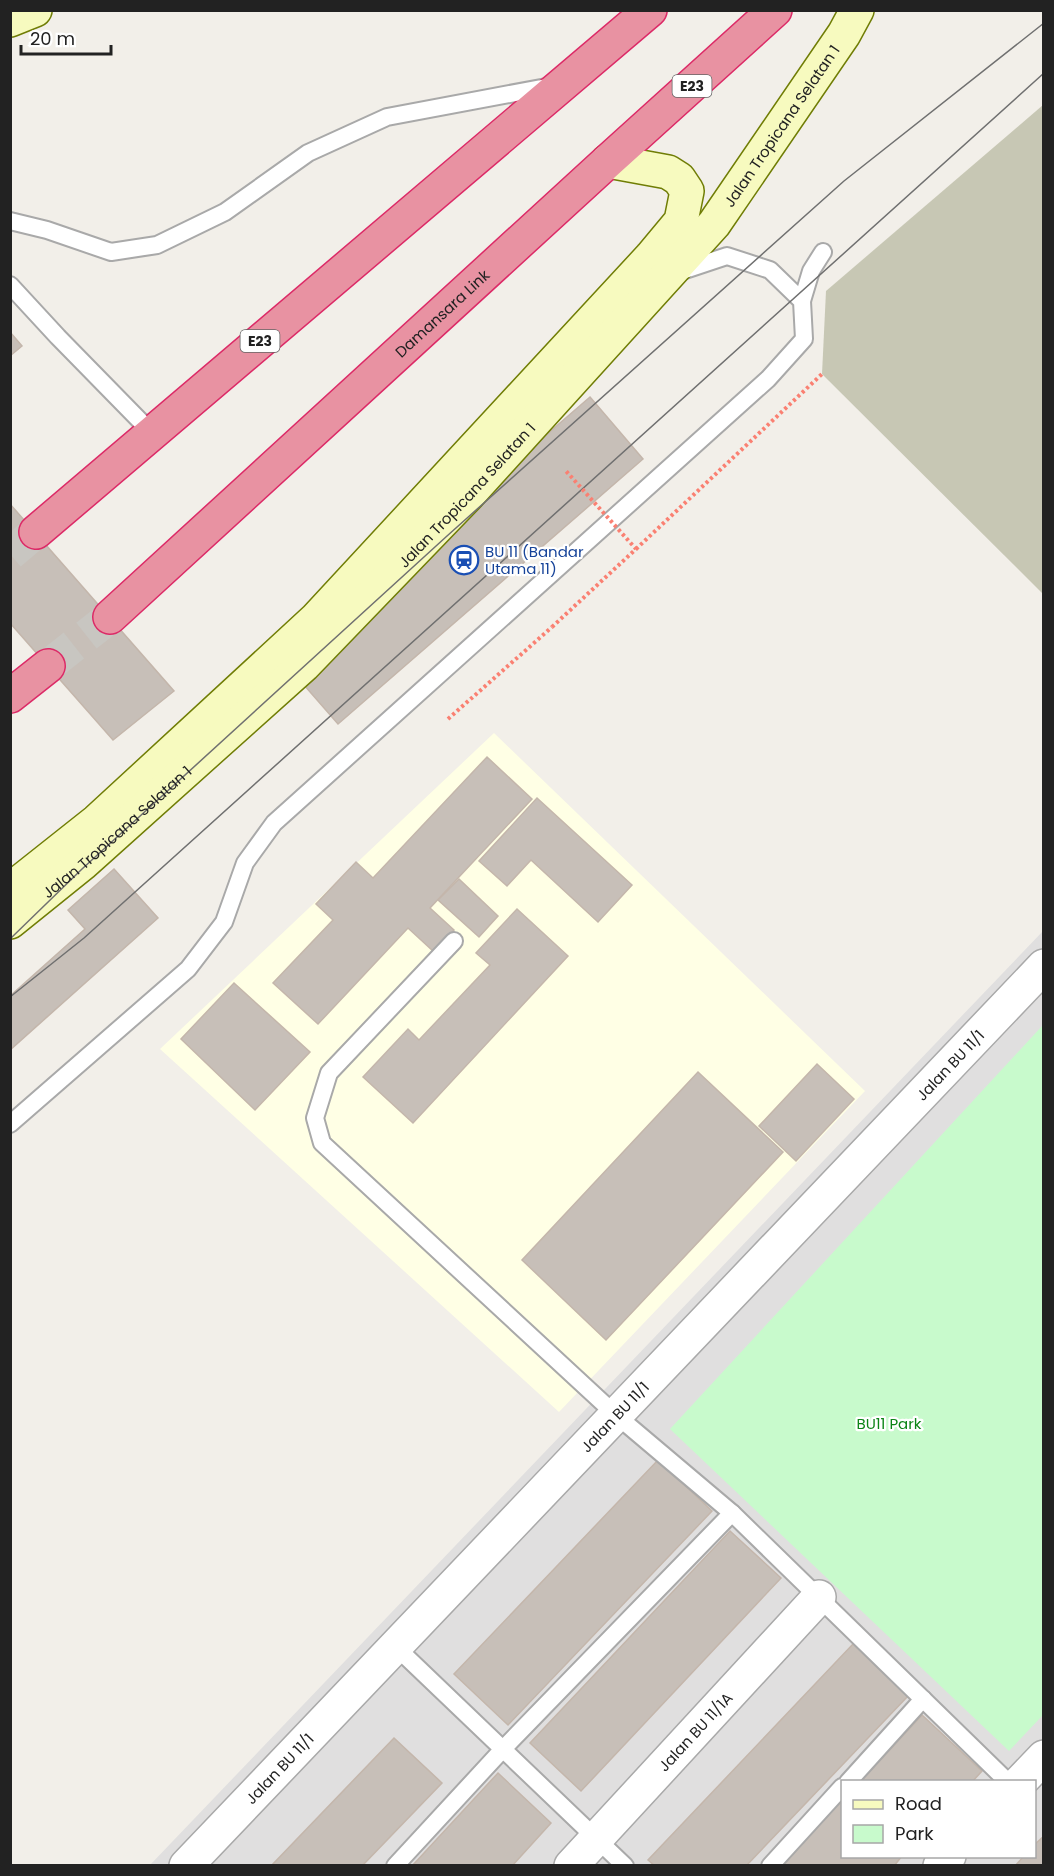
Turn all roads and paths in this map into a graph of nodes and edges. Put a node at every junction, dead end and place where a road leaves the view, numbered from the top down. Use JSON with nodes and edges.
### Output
{"nodes":[{"id":1,"x":35,"y":10,"type":"edge"},
{"id":2,"x":650,"y":10,"type":"edge"},
{"id":3,"x":775,"y":10,"type":"edge"},
{"id":4,"x":857,"y":10,"type":"edge"},
{"id":5,"x":10,"y":20,"type":"edge"},
{"id":6,"x":563,"y":84,"type":"junction"},
{"id":7,"x":608,"y":161,"type":"junction"},
{"id":8,"x":10,"y":221,"type":"edge"},
{"id":9,"x":823,"y":252,"type":"dead end"},
{"id":10,"x":667,"y":276,"type":"junction"},
{"id":11,"x":10,"y":285,"type":"edge"},
{"id":12,"x":802,"y":301,"type":"junction"},
{"id":13,"x":822,"y":374,"type":"dead end"},
{"id":14,"x":152,"y":433,"type":"junction"},
{"id":15,"x":566,"y":471,"type":"dead end"},
{"id":16,"x":36,"y":532,"type":"tunnel mouth"},
{"id":17,"x":636,"y":549,"type":"junction"},
{"id":18,"x":110,"y":617,"type":"tunnel mouth"},
{"id":19,"x":48,"y":666,"type":"tunnel mouth"},
{"id":20,"x":10,"y":696,"type":"edge"},
{"id":21,"x":448,"y":719,"type":"dead end"},
{"id":22,"x":10,"y":890,"type":"edge"},
{"id":23,"x":10,"y":922,"type":"edge"},
{"id":24,"x":454,"y":941,"type":"dead end"},
{"id":25,"x":1044,"y":966,"type":"edge"},
{"id":26,"x":10,"y":1124,"type":"edge"},
{"id":27,"x":616,"y":1414,"type":"junction"},
{"id":28,"x":732,"y":1513,"type":"junction"},
{"id":29,"x":819,"y":1598,"type":"junction"},
{"id":30,"x":394,"y":1646,"type":"junction"},
{"id":31,"x":923,"y":1700,"type":"junction"},
{"id":32,"x":503,"y":1749,"type":"junction"},
{"id":33,"x":1044,"y":1757,"type":"edge"},
{"id":34,"x":850,"y":1780,"type":"edge"},
{"id":35,"x":1006,"y":1780,"type":"edge"},
{"id":36,"x":1022,"y":1780,"type":"edge"},
{"id":37,"x":841,"y":1789,"type":"edge"},
{"id":38,"x":596,"y":1838,"type":"junction"},
{"id":39,"x":186,"y":1866,"type":"edge"},
{"id":40,"x":395,"y":1866,"type":"edge"},
{"id":41,"x":571,"y":1866,"type":"edge"},
{"id":42,"x":625,"y":1866,"type":"edge"},
{"id":43,"x":770,"y":1866,"type":"edge"}],
"edges":[{"from":1,"to":5,"type":"street"},
{"from":2,"to":6,"type":"highway","number":"E23"},
{"from":3,"to":7,"type":"highway","name":"Damansara Link","number":"E23"},
{"from":4,"to":10,"type":"street","name":"Jalan Tropicana Selatan 1"},
{"from":6,"to":8,"type":"lane"},
{"from":6,"to":14,"type":"highway","number":"E23"},
{"from":7,"to":18,"type":"highway","name":"Damansara Link","number":"E23"},
{"from":7,"to":22,"type":"street","name":"Jalan Tropicana Selatan 1"},
{"from":9,"to":12,"type":"lane"},
{"from":10,"to":12,"type":"lane"},
{"from":10,"to":23,"type":"street","name":"Jalan Tropicana Selatan 1"},
{"from":11,"to":14,"type":"lane"},
{"from":12,"to":26,"type":"lane"},
{"from":13,"to":17,"type":"path"},
{"from":14,"to":16,"type":"highway","number":"E23"},
{"from":15,"to":17,"type":"path","bridge":true},
{"from":17,"to":21,"type":"path","bridge":true},
{"from":19,"to":20,"type":"highway"},
{"from":24,"to":27,"type":"lane"},
{"from":25,"to":27,"type":"street","name":"Jalan BU 11/1"},
{"from":27,"to":28,"type":"lane"},
{"from":27,"to":30,"type":"street","name":"Jalan BU 11/1"},
{"from":28,"to":29,"type":"lane"},
{"from":28,"to":32,"type":"lane"},
{"from":29,"to":31,"type":"lane"},
{"from":29,"to":38,"type":"street","name":"Jalan BU 11/1A"},
{"from":30,"to":32,"type":"lane"},
{"from":30,"to":39,"type":"street","name":"Jalan BU 11/1"},
{"from":31,"to":34,"type":"lane"},
{"from":31,"to":35,"type":"lane"},
{"from":32,"to":38,"type":"lane"},
{"from":32,"to":40,"type":"lane"},
{"from":33,"to":36,"type":"street"},
{"from":37,"to":43,"type":"lane"},
{"from":38,"to":41,"type":"street","name":"Jalan BU 11/1A"},
{"from":38,"to":42,"type":"lane"}]}
